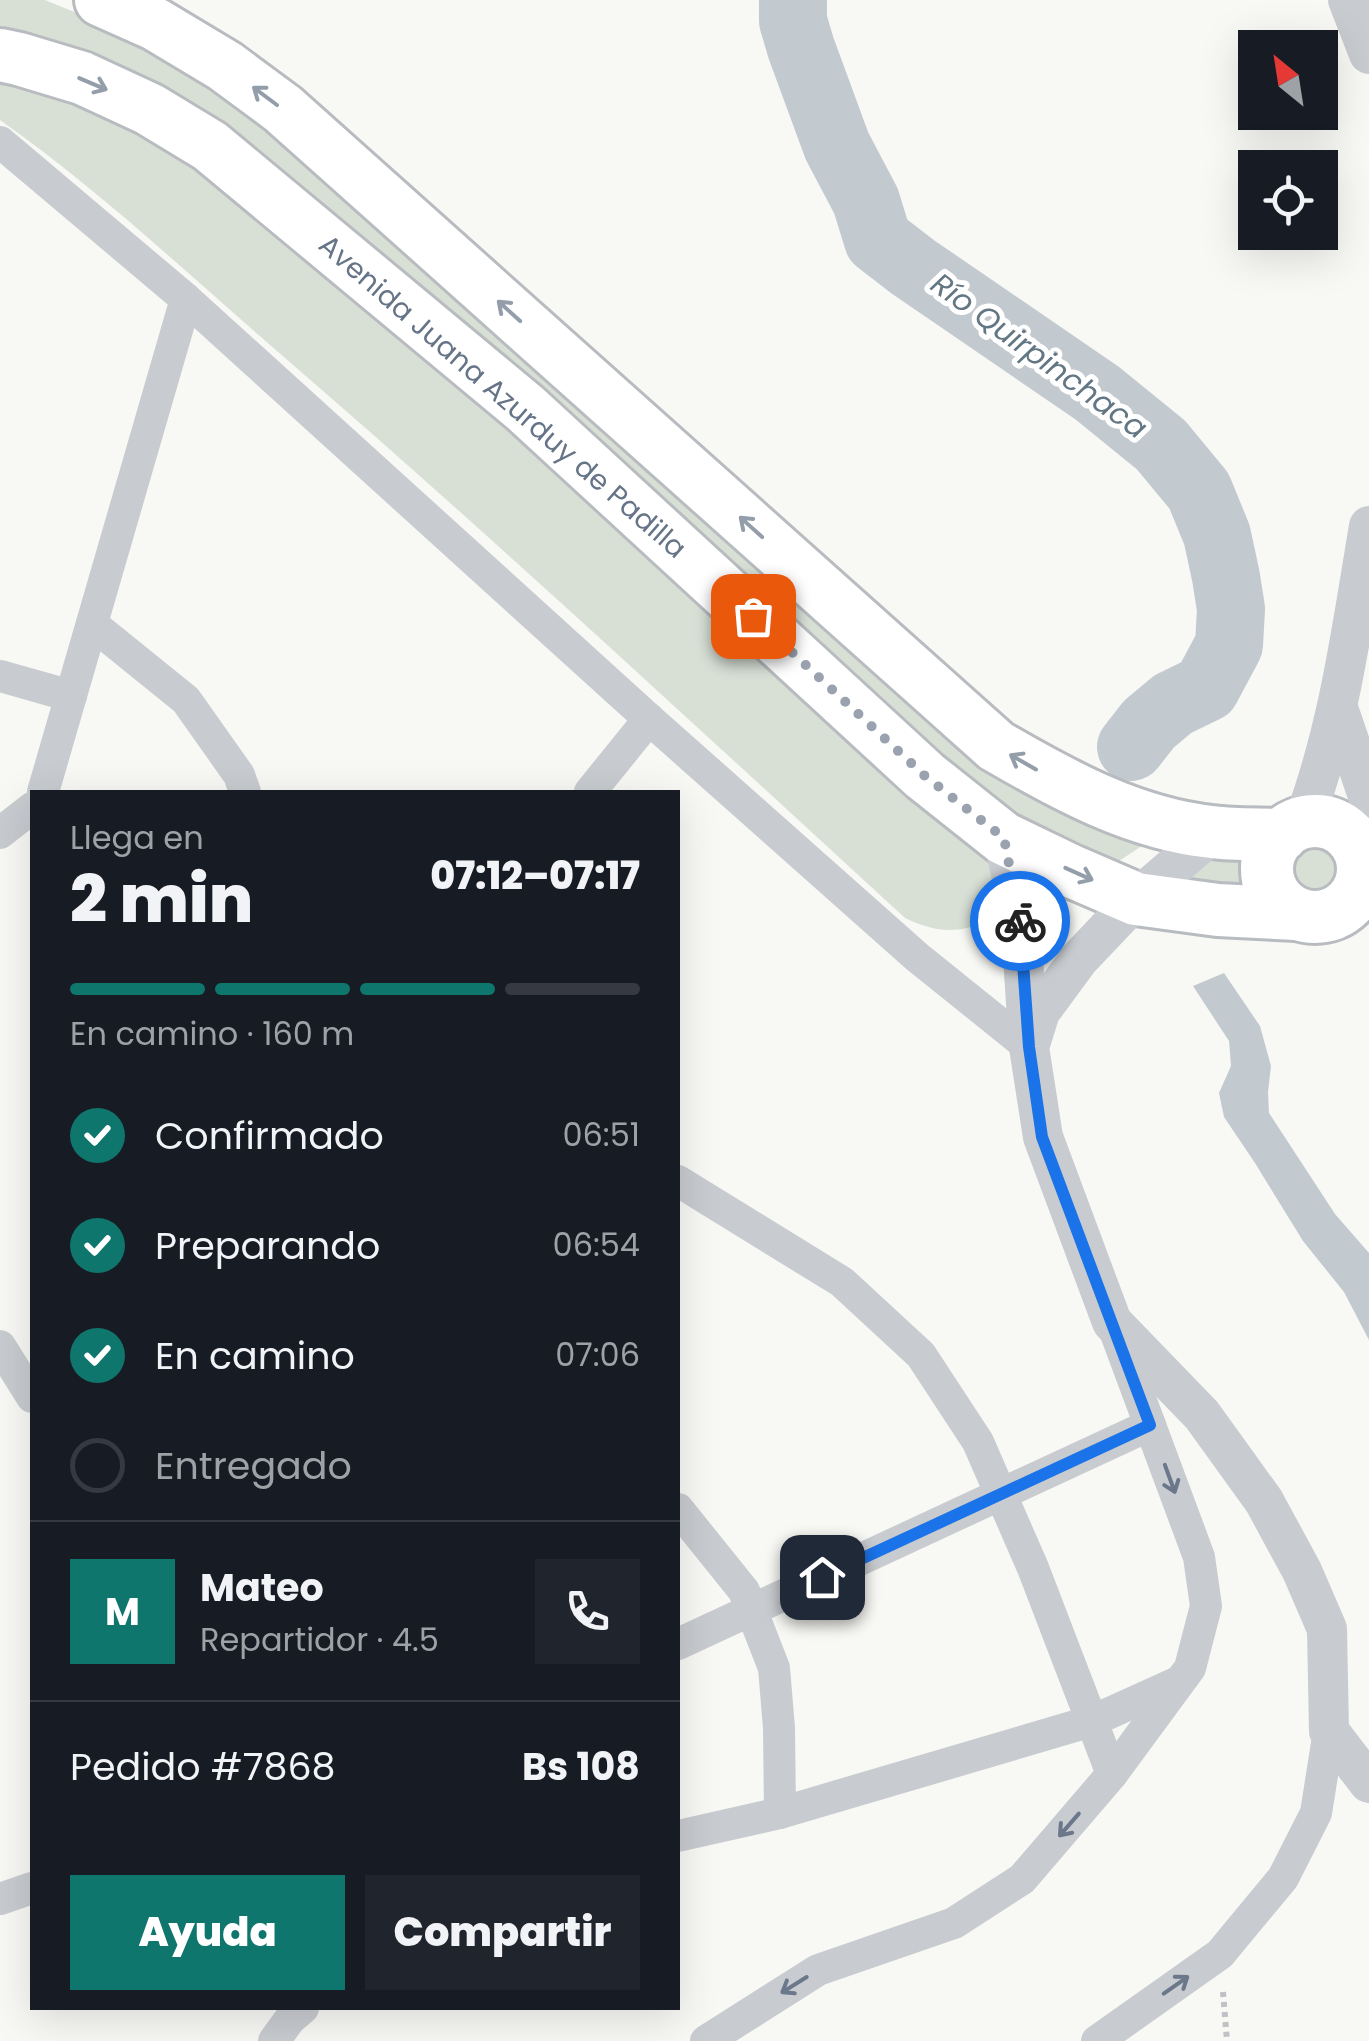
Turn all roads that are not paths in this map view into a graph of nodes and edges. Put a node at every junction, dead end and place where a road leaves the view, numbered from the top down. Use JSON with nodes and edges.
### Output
{"nodes":[{"id":1,"x":101,"y":0,"type":"edge"},
{"id":2,"x":1353,"y":3,"type":"edge"},
{"id":3,"x":1369,"y":54,"type":"edge"},
{"id":4,"x":0,"y":55,"type":"edge"},
{"id":5,"x":0,"y":142,"type":"edge"},
{"id":6,"x":186,"y":300,"type":"junction"},
{"id":7,"x":1369,"y":526,"type":"edge"},
{"id":8,"x":92,"y":624,"type":"junction"},
{"id":9,"x":0,"y":676,"type":"edge"},
{"id":10,"x":71,"y":696,"type":"junction"},
{"id":11,"x":1338,"y":708,"type":"junction"},
{"id":12,"x":649,"y":719,"type":"junction"},
{"id":13,"x":45,"y":790,"type":"edge"},
{"id":14,"x":244,"y":790,"type":"edge"},
{"id":15,"x":592,"y":790,"type":"edge"},
{"id":16,"x":30,"y":810,"type":"edge"},
{"id":17,"x":1333,"y":822,"type":"edge"},
{"id":18,"x":1213,"y":832,"type":"junction"},
{"id":19,"x":0,"y":833,"type":"edge"},
{"id":20,"x":1004,"y":838,"type":"junction"},
{"id":21,"x":1136,"y":898,"type":"junction"},
{"id":22,"x":1337,"y":908,"type":"edge"},
{"id":23,"x":1029,"y":1047,"type":"junction"},
{"id":24,"x":680,"y":1181,"type":"edge"},
{"id":25,"x":1112,"y":1322,"type":"junction"},
{"id":26,"x":0,"y":1346,"type":"edge"},
{"id":27,"x":30,"y":1394,"type":"edge"},
{"id":28,"x":1150,"y":1425,"type":"junction"},
{"id":29,"x":1001,"y":1494,"type":"junction"},
{"id":30,"x":680,"y":1511,"type":"edge"},
{"id":31,"x":751,"y":1610,"type":"junction"},
{"id":32,"x":680,"y":1643,"type":"edge"},
{"id":33,"x":1180,"y":1682,"type":"junction"},
{"id":34,"x":1092,"y":1721,"type":"junction"},
{"id":35,"x":1329,"y":1731,"type":"junction"},
{"id":36,"x":1112,"y":1774,"type":"junction"},
{"id":37,"x":1369,"y":1784,"type":"edge"},
{"id":38,"x":780,"y":1813,"type":"junction"},
{"id":39,"x":680,"y":1836,"type":"edge"},
{"id":40,"x":30,"y":1889,"type":"edge"},
{"id":41,"x":0,"y":1900,"type":"edge"},
{"id":42,"x":300,"y":2010,"type":"edge"},
{"id":43,"x":274,"y":2041,"type":"edge"},
{"id":44,"x":706,"y":2041,"type":"edge"},
{"id":45,"x":1097,"y":2041,"type":"edge"}],
"edges":[{"from":18,"to":1,"type":"highway","one_way":true},
{"from":2,"to":3,"type":"street"},
{"from":4,"to":20,"type":"highway","name":"Avenida Juana Azurduy de Padilla","one_way":true},
{"from":5,"to":6,"type":"street"},
{"from":6,"to":8,"type":"street"},
{"from":6,"to":12,"type":"street"},
{"from":7,"to":11,"type":"street"},
{"from":8,"to":10,"type":"street"},
{"from":8,"to":14,"type":"street"},
{"from":9,"to":10,"type":"street"},
{"from":10,"to":13,"type":"street"},
{"from":11,"to":17,"type":"street"},
{"from":11,"to":17,"type":"street"},
{"from":12,"to":15,"type":"street"},
{"from":12,"to":23,"type":"street"},
{"from":16,"to":19,"type":"street"},
{"from":17,"to":18,"type":"highway"},
{"from":17,"to":22,"type":"highway"},
{"from":17,"to":22,"type":"highway"},
{"from":18,"to":21,"type":"street"},
{"from":20,"to":21,"type":"highway","name":"Avenida Juana Azurduy de Padilla","one_way":true},
{"from":20,"to":23,"type":"street"},
{"from":21,"to":22,"type":"highway","name":"Avenida Juana Azurduy de Padilla"},
{"from":21,"to":23,"type":"street"},
{"from":23,"to":25,"type":"street"},
{"from":24,"to":29,"type":"street"},
{"from":25,"to":28,"type":"street"},
{"from":25,"to":35,"type":"street"},
{"from":26,"to":27,"type":"street"},
{"from":28,"to":29,"type":"street"},
{"from":28,"to":33,"type":"street","one_way":true},
{"from":29,"to":31,"type":"street"},
{"from":29,"to":34,"type":"street"},
{"from":30,"to":31,"type":"street"},
{"from":31,"to":32,"type":"street"},
{"from":31,"to":38,"type":"street"},
{"from":33,"to":34,"type":"street"},
{"from":33,"to":36,"type":"street"},
{"from":34,"to":36,"type":"street"},
{"from":34,"to":38,"type":"street"},
{"from":35,"to":37,"type":"street"},
{"from":45,"to":35,"type":"street","one_way":true},
{"from":36,"to":44,"type":"street","one_way":true},
{"from":38,"to":39,"type":"street"},
{"from":40,"to":41,"type":"street"},
{"from":42,"to":43,"type":"street"}]}
